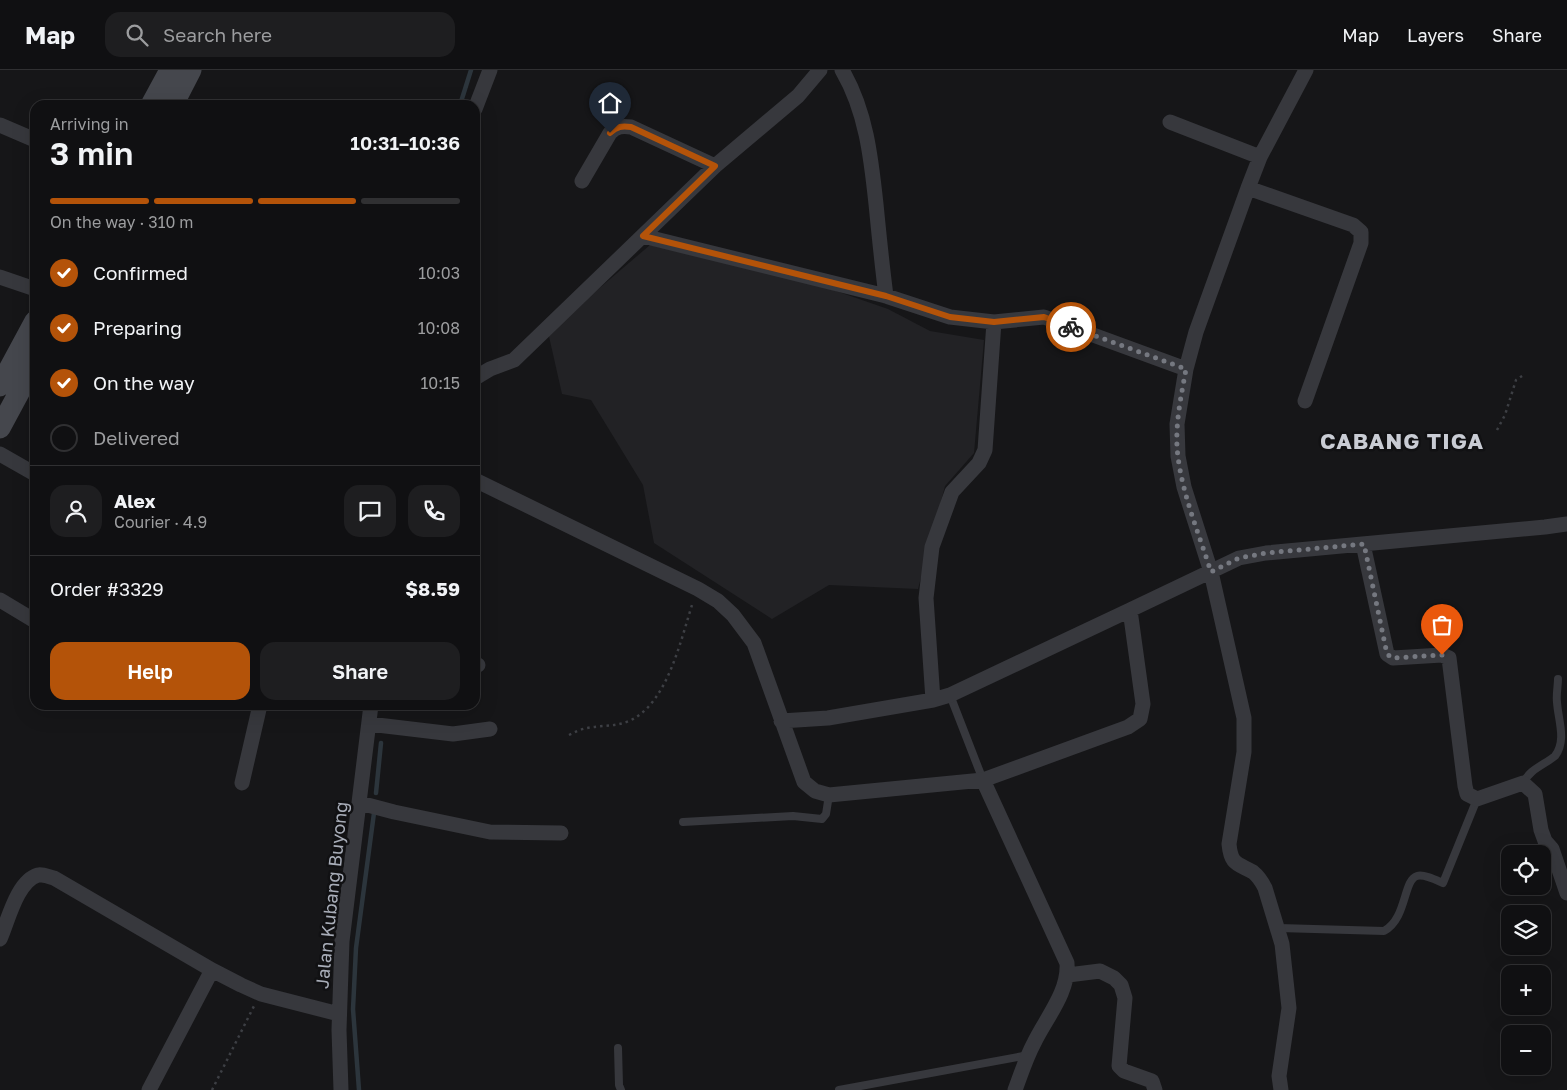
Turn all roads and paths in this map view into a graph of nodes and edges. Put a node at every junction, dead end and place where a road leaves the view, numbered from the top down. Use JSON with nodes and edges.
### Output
{"nodes":[{"id":1,"x":170,"y":70,"type":"edge"},
{"id":2,"x":191,"y":70,"type":"edge"},
{"id":3,"x":490,"y":70,"type":"edge"},
{"id":4,"x":808,"y":70,"type":"edge"},
{"id":5,"x":820,"y":70,"type":"edge"},
{"id":6,"x":842,"y":70,"type":"edge"},
{"id":7,"x":1306,"y":70,"type":"edge"},
{"id":8,"x":798,"y":96,"type":"junction"},
{"id":9,"x":154,"y":100,"type":"edge"},
{"id":10,"x":176,"y":100,"type":"edge"},
{"id":11,"x":478,"y":100,"type":"edge"},
{"id":12,"x":1170,"y":122,"type":"dead end"},
{"id":13,"x":0,"y":125,"type":"edge"},
{"id":14,"x":30,"y":138,"type":"edge"},
{"id":15,"x":1260,"y":157,"type":"junction"},
{"id":16,"x":715,"y":166,"type":"junction"},
{"id":17,"x":582,"y":181,"type":"dead end"},
{"id":18,"x":1248,"y":188,"type":"junction"},
{"id":19,"x":643,"y":236,"type":"junction"},
{"id":20,"x":0,"y":277,"type":"edge"},
{"id":21,"x":30,"y":287,"type":"edge"},
{"id":22,"x":886,"y":296,"type":"junction"},
{"id":23,"x":994,"y":322,"type":"junction"},
{"id":24,"x":30,"y":330,"type":"edge"},
{"id":25,"x":1186,"y":369,"type":"junction"},
{"id":26,"x":30,"y":372,"type":"edge"},
{"id":27,"x":1526,"y":374,"type":"dead end"},
{"id":28,"x":480,"y":375,"type":"edge"},
{"id":29,"x":0,"y":386,"type":"edge"},
{"id":30,"x":1305,"y":401,"type":"dead end"},
{"id":31,"x":0,"y":428,"type":"edge"},
{"id":32,"x":1497,"y":430,"type":"dead end"},
{"id":33,"x":0,"y":454,"type":"edge"},
{"id":34,"x":30,"y":471,"type":"edge"},
{"id":35,"x":480,"y":482,"type":"edge"},
{"id":36,"x":1567,"y":524,"type":"edge"},
{"id":37,"x":1364,"y":544,"type":"junction"},
{"id":38,"x":1211,"y":572,"type":"junction"},
{"id":39,"x":698,"y":589,"type":"junction"},
{"id":40,"x":0,"y":600,"type":"edge"},
{"id":41,"x":1130,"y":610,"type":"junction"},
{"id":42,"x":30,"y":618,"type":"edge"},
{"id":43,"x":1558,"y":679,"type":"dead end"},
{"id":44,"x":950,"y":695,"type":"junction"},
{"id":45,"x":933,"y":700,"type":"junction"},
{"id":46,"x":259,"y":710,"type":"edge"},
{"id":47,"x":371,"y":710,"type":"edge"},
{"id":48,"x":781,"y":720,"type":"junction"},
{"id":49,"x":369,"y":724,"type":"junction"},
{"id":50,"x":490,"y":728,"type":"dead end"},
{"id":51,"x":569,"y":735,"type":"dead end"},
{"id":52,"x":983,"y":780,"type":"junction"},
{"id":53,"x":242,"y":783,"type":"dead end"},
{"id":54,"x":1523,"y":783,"type":"junction"},
{"id":55,"x":829,"y":795,"type":"junction"},
{"id":56,"x":1477,"y":799,"type":"junction"},
{"id":57,"x":360,"y":802,"type":"junction"},
{"id":58,"x":683,"y":822,"type":"dead end"},
{"id":59,"x":561,"y":833,"type":"dead end"},
{"id":60,"x":1567,"y":893,"type":"edge"},
{"id":61,"x":1279,"y":928,"type":"junction"},
{"id":62,"x":0,"y":939,"type":"edge"},
{"id":63,"x":212,"y":970,"type":"junction"},
{"id":64,"x":1068,"y":975,"type":"junction"},
{"id":65,"x":261,"y":994,"type":"junction"},
{"id":66,"x":339,"y":1014,"type":"junction"},
{"id":67,"x":618,"y":1048,"type":"dead end"},
{"id":68,"x":1029,"y":1055,"type":"junction"},
{"id":69,"x":149,"y":1090,"type":"edge"},
{"id":70,"x":212,"y":1090,"type":"edge"},
{"id":71,"x":341,"y":1090,"type":"edge"},
{"id":72,"x":621,"y":1090,"type":"edge"},
{"id":73,"x":838,"y":1090,"type":"edge"},
{"id":74,"x":1015,"y":1090,"type":"edge"},
{"id":75,"x":1155,"y":1090,"type":"edge"},
{"id":76,"x":1281,"y":1090,"type":"edge"}],
"edges":[{"from":1,"to":9,"type":"main road"},
{"from":2,"to":10,"type":"main road"},
{"from":3,"to":11,"type":"street"},
{"from":4,"to":8,"type":"street"},
{"from":5,"to":8,"type":"street"},
{"from":6,"to":22,"type":"street"},
{"from":7,"to":15,"type":"street"},
{"from":8,"to":16,"type":"street"},
{"from":12,"to":15,"type":"street"},
{"from":13,"to":14,"type":"street"},
{"from":15,"to":18,"type":"street"},
{"from":16,"to":17,"type":"street"},
{"from":16,"to":19,"type":"street"},
{"from":18,"to":25,"type":"street"},
{"from":18,"to":30,"type":"street"},
{"from":19,"to":22,"type":"street"},
{"from":19,"to":28,"type":"street"},
{"from":20,"to":21,"type":"street"},
{"from":22,"to":23,"type":"street"},
{"from":23,"to":25,"type":"street"},
{"from":23,"to":45,"type":"street"},
{"from":24,"to":29,"type":"main road"},
{"from":25,"to":38,"type":"street"},
{"from":26,"to":31,"type":"main road"},
{"from":27,"to":32,"type":"path"},
{"from":33,"to":34,"type":"street"},
{"from":35,"to":39,"type":"street"},
{"from":36,"to":37,"type":"street"},
{"from":37,"to":38,"type":"street"},
{"from":37,"to":56,"type":"street"},
{"from":38,"to":41,"type":"street"},
{"from":38,"to":61,"type":"street"},
{"from":39,"to":48,"type":"street"},
{"from":39,"to":51,"type":"path"},
{"from":40,"to":42,"type":"street"},
{"from":41,"to":44,"type":"street"},
{"from":41,"to":52,"type":"street"},
{"from":43,"to":54,"type":"lane"},
{"from":44,"to":45,"type":"street"},
{"from":44,"to":52,"type":"lane"},
{"from":45,"to":48,"type":"street"},
{"from":46,"to":53,"type":"street"},
{"from":47,"to":49,"type":"street","name":"Jalan Kubang Buyong"},
{"from":48,"to":55,"type":"street"},
{"from":49,"to":50,"type":"street"},
{"from":49,"to":57,"type":"street","name":"Jalan Kubang Buyong"},
{"from":52,"to":55,"type":"street"},
{"from":52,"to":64,"type":"street"},
{"from":54,"to":56,"type":"street"},
{"from":54,"to":60,"type":"street"},
{"from":55,"to":58,"type":"lane"},
{"from":56,"to":61,"type":"lane"},
{"from":57,"to":59,"type":"street"},
{"from":57,"to":66,"type":"street","name":"Jalan Kubang Buyong"},
{"from":61,"to":76,"type":"street"},
{"from":62,"to":63,"type":"street"},
{"from":63,"to":65,"type":"street"},
{"from":63,"to":69,"type":"street"},
{"from":64,"to":68,"type":"street"},
{"from":64,"to":75,"type":"street"},
{"from":65,"to":66,"type":"street"},
{"from":65,"to":70,"type":"path"},
{"from":66,"to":71,"type":"street","name":"Jalan Kubang Buyong"},
{"from":67,"to":72,"type":"lane"},
{"from":68,"to":73,"type":"lane"},
{"from":68,"to":74,"type":"street"}]}
